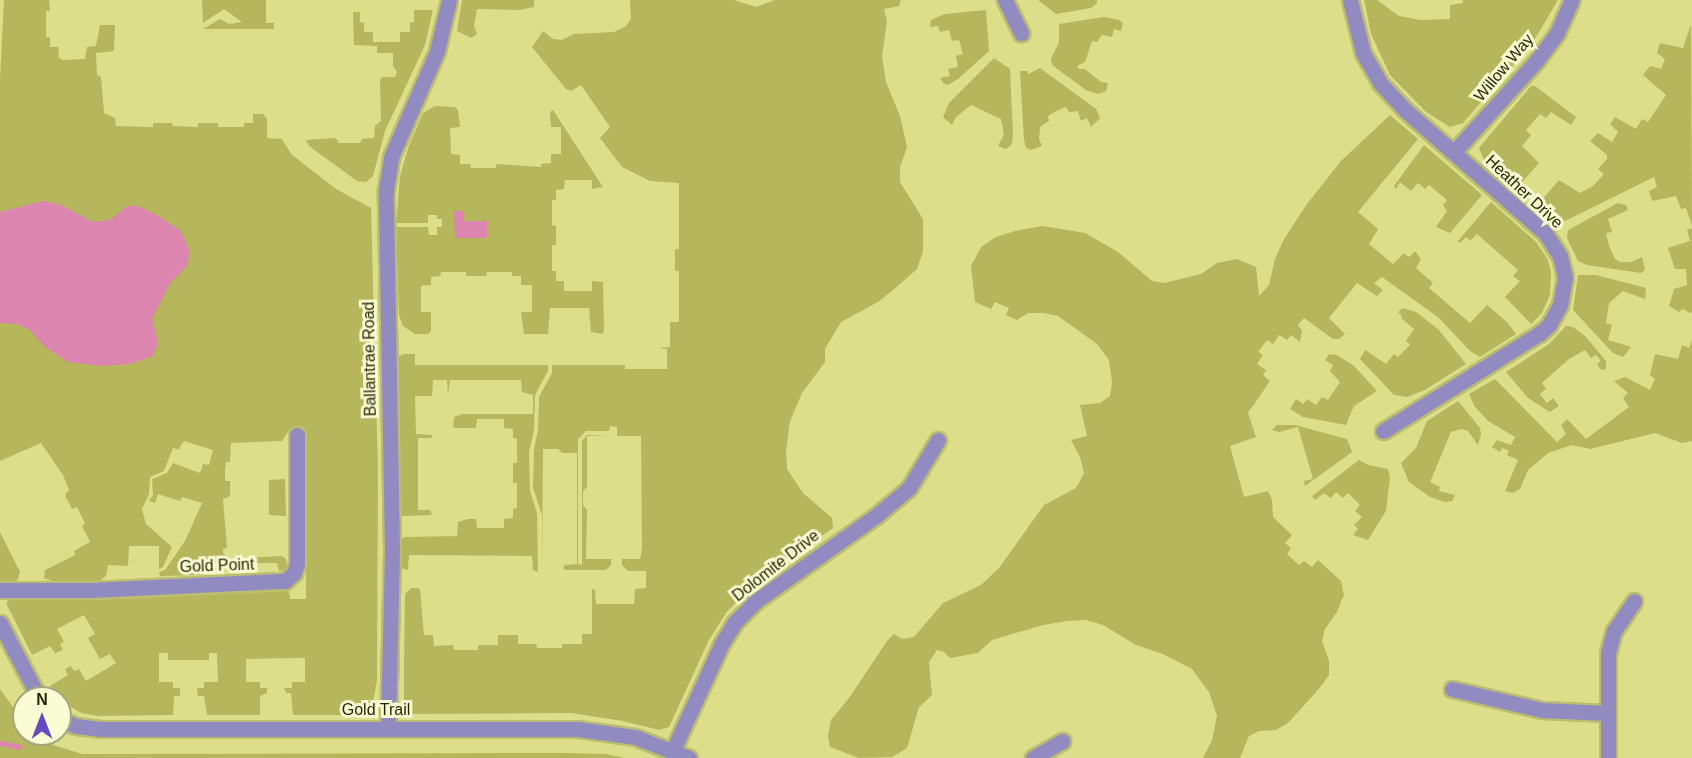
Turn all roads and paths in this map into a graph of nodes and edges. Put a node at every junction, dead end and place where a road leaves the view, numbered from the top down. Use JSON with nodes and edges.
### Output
{"nodes":[{"id":1,"x":449,"y":0,"type":"edge"},
{"id":2,"x":1005,"y":0,"type":"edge"},
{"id":3,"x":1350,"y":0,"type":"edge"},
{"id":4,"x":1572,"y":0,"type":"edge"},
{"id":5,"x":1021,"y":33,"type":"dead end"},
{"id":6,"x":1454,"y":152,"type":"junction"},
{"id":7,"x":1383,"y":431,"type":"dead end"},
{"id":8,"x":297,"y":435,"type":"dead end"},
{"id":9,"x":938,"y":440,"type":"dead end"},
{"id":10,"x":0,"y":590,"type":"edge"},
{"id":11,"x":1634,"y":601,"type":"dead end"},
{"id":12,"x":0,"y":623,"type":"edge"},
{"id":13,"x":33,"y":686,"type":"edge"},
{"id":14,"x":1452,"y":689,"type":"dead end"},
{"id":15,"x":1607,"y":713,"type":"junction"},
{"id":16,"x":72,"y":724,"type":"edge"},
{"id":17,"x":388,"y":728,"type":"junction"},
{"id":18,"x":1064,"y":741,"type":"dead end"},
{"id":19,"x":674,"y":750,"type":"junction"},
{"id":20,"x":689,"y":758,"type":"edge"},
{"id":21,"x":1033,"y":758,"type":"edge"},
{"id":22,"x":1608,"y":758,"type":"edge"}],
"edges":[{"from":1,"to":17,"type":"street","name":"Ballantrae Road"},
{"from":2,"to":5,"type":"street"},
{"from":3,"to":6,"type":"street","name":"Heather Drive"},
{"from":4,"to":6,"type":"street","name":"Willow Way"},
{"from":6,"to":7,"type":"street","name":"Heather Drive"},
{"from":8,"to":10,"type":"street","name":"Gold Point"},
{"from":9,"to":19,"type":"street","name":"Dolomite Drive"},
{"from":11,"to":15,"type":"street"},
{"from":12,"to":13,"type":"street"},
{"from":14,"to":15,"type":"street"},
{"from":15,"to":22,"type":"street"},
{"from":16,"to":17,"type":"street","name":"Gold Trail"},
{"from":17,"to":19,"type":"street","name":"Gold Trail"},
{"from":18,"to":21,"type":"street"},
{"from":19,"to":20,"type":"street","name":"Gold Trail"}]}
